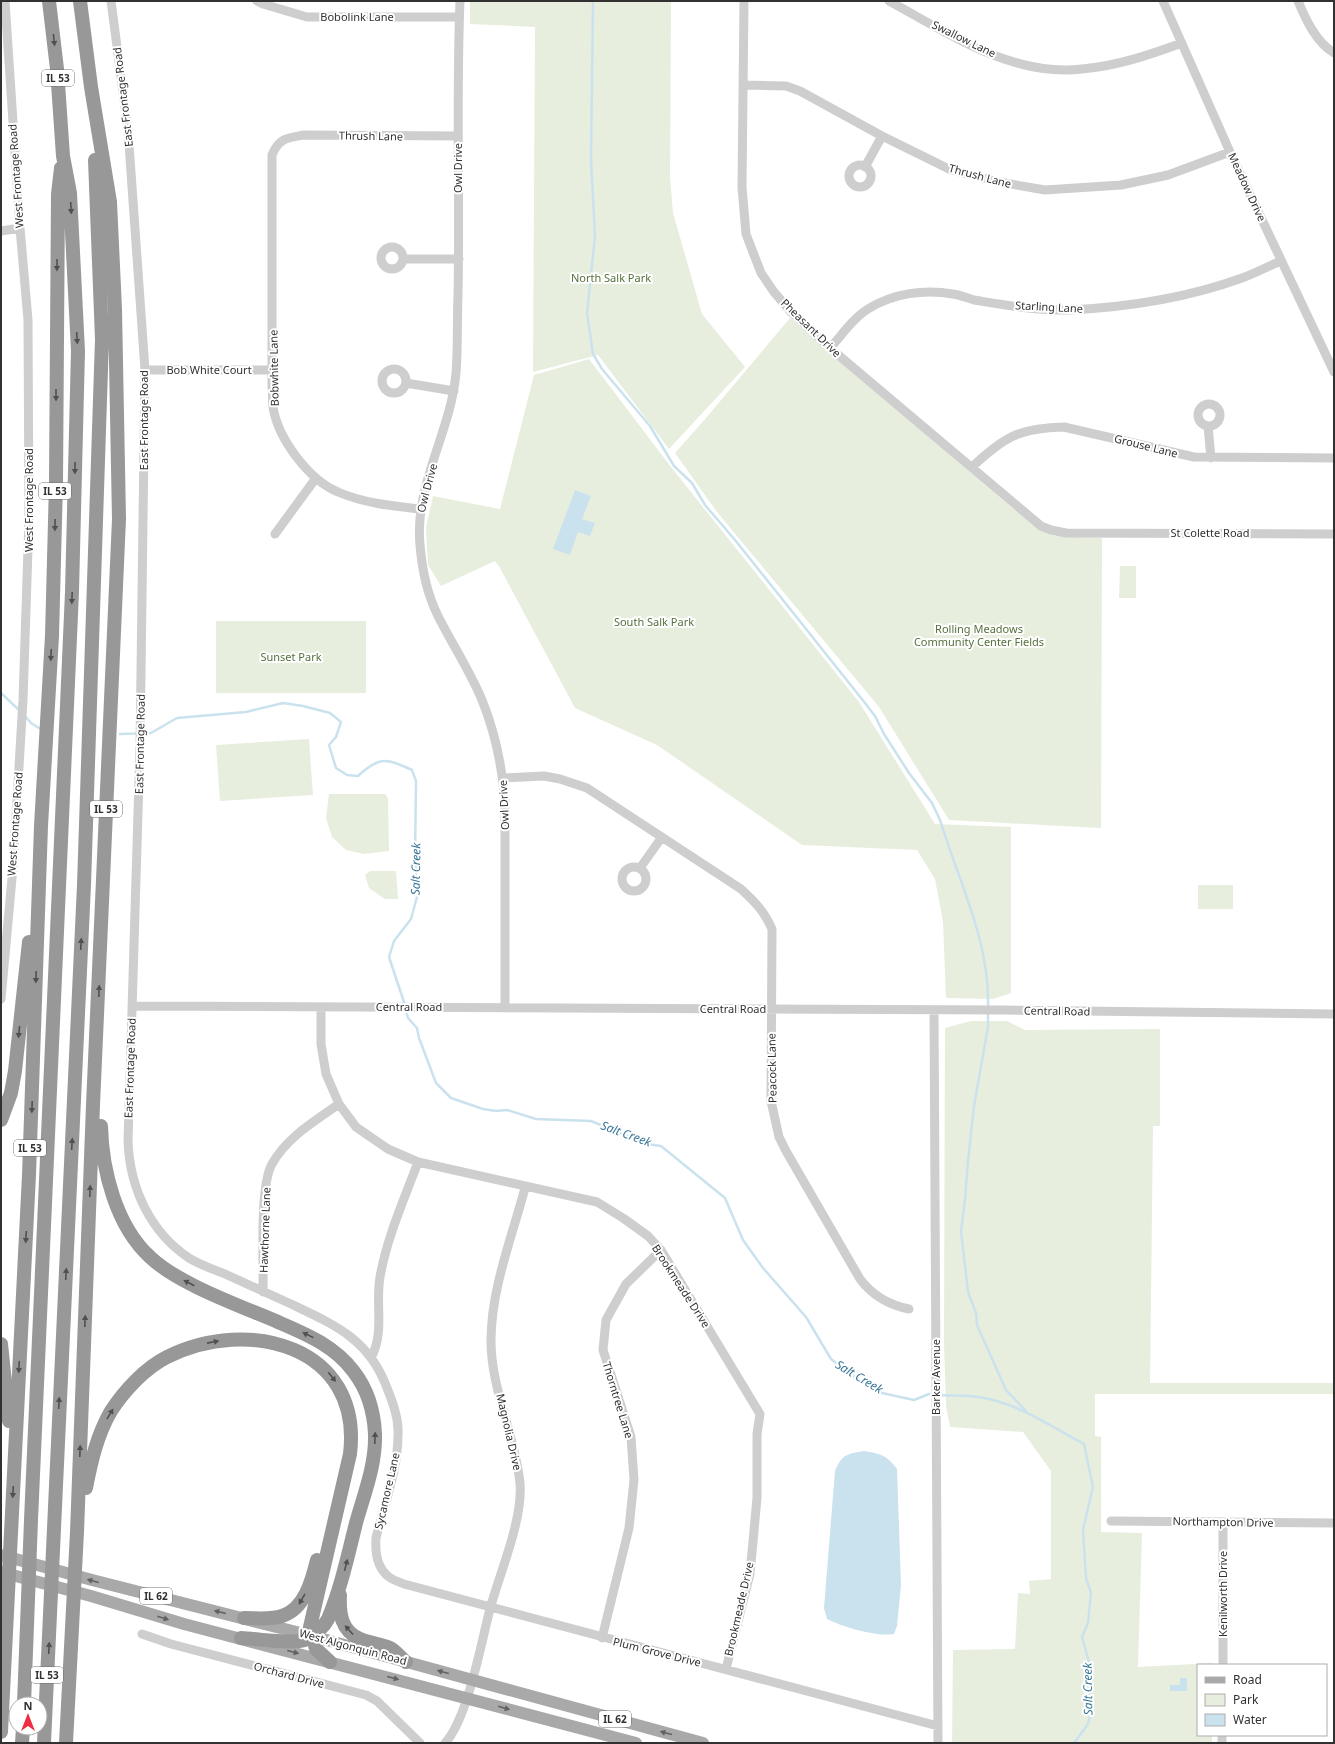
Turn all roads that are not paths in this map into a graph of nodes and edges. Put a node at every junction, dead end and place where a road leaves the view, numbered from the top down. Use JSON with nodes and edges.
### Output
{"nodes":[{"id":1,"x":5,"y":1,"type":"edge"},
{"id":2,"x":49,"y":1,"type":"edge"},
{"id":3,"x":80,"y":1,"type":"edge"},
{"id":4,"x":111,"y":1,"type":"edge"},
{"id":5,"x":257,"y":1,"type":"edge"},
{"id":6,"x":460,"y":1,"type":"edge"},
{"id":7,"x":744,"y":1,"type":"edge"},
{"id":8,"x":889,"y":1,"type":"edge"},
{"id":9,"x":1163,"y":1,"type":"edge"},
{"id":10,"x":1298,"y":1,"type":"edge"},
{"id":11,"x":459,"y":17,"type":"junction"},
{"id":12,"x":1182,"y":43,"type":"junction"},
{"id":13,"x":1334,"y":53,"type":"edge"},
{"id":14,"x":743,"y":85,"type":"junction"},
{"id":15,"x":91,"y":87,"type":"junction"},
{"id":16,"x":458,"y":136,"type":"junction"},
{"id":17,"x":882,"y":136,"type":"junction"},
{"id":18,"x":283,"y":139,"type":"joint"},
{"id":19,"x":1230,"y":152,"type":"junction"},
{"id":20,"x":63,"y":156,"type":"junction"},
{"id":21,"x":865,"y":166,"type":"dead end"},
{"id":22,"x":20,"y":228,"type":"junction"},
{"id":23,"x":1,"y":231,"type":"edge"},
{"id":24,"x":404,"y":259,"type":"dead end"},
{"id":25,"x":458,"y":259,"type":"junction"},
{"id":26,"x":1281,"y":261,"type":"junction"},
{"id":27,"x":830,"y":348,"type":"junction"},
{"id":28,"x":145,"y":370,"type":"junction"},
{"id":29,"x":273,"y":370,"type":"junction"},
{"id":30,"x":1334,"y":372,"type":"edge"},
{"id":31,"x":406,"y":383,"type":"dead end"},
{"id":32,"x":454,"y":391,"type":"junction"},
{"id":33,"x":1208,"y":426,"type":"dead end"},
{"id":34,"x":1211,"y":458,"type":"junction"},
{"id":35,"x":1334,"y":458,"type":"edge"},
{"id":36,"x":972,"y":467,"type":"junction"},
{"id":37,"x":316,"y":478,"type":"junction"},
{"id":38,"x":420,"y":509,"type":"junction"},
{"id":39,"x":1085,"y":532,"type":"joint"},
{"id":40,"x":275,"y":534,"type":"dead end"},
{"id":41,"x":1334,"y":534,"type":"edge"},
{"id":42,"x":503,"y":778,"type":"junction"},
{"id":43,"x":41,"y":826,"type":"junction"},
{"id":44,"x":662,"y":837,"type":"junction"},
{"id":45,"x":640,"y":868,"type":"dead end"},
{"id":46,"x":2,"y":972,"type":"edge"},
{"id":47,"x":1,"y":999,"type":"edge"},
{"id":48,"x":132,"y":1006,"type":"junction"},
{"id":49,"x":321,"y":1007,"type":"junction"},
{"id":50,"x":505,"y":1008,"type":"junction"},
{"id":51,"x":772,"y":1010,"type":"junction"},
{"id":52,"x":934,"y":1010,"type":"junction"},
{"id":53,"x":1334,"y":1014,"type":"edge"},
{"id":54,"x":98,"y":1015,"type":"junction"},
{"id":55,"x":339,"y":1104,"type":"junction"},
{"id":56,"x":1,"y":1120,"type":"edge"},
{"id":57,"x":418,"y":1162,"type":"junction"},
{"id":58,"x":525,"y":1188,"type":"junction"},
{"id":59,"x":661,"y":1250,"type":"junction"},
{"id":60,"x":263,"y":1292,"type":"junction"},
{"id":61,"x":909,"y":1309,"type":"dead end"},
{"id":62,"x":1,"y":1344,"type":"edge"},
{"id":63,"x":371,"y":1358,"type":"junction"},
{"id":64,"x":14,"y":1470,"type":"junction"},
{"id":65,"x":339,"y":1497,"type":"junction"},
{"id":66,"x":1111,"y":1521,"type":"dead end"},
{"id":67,"x":1223,"y":1522,"type":"junction"},
{"id":68,"x":1334,"y":1523,"type":"edge"},
{"id":69,"x":77,"y":1532,"type":"junction"},
{"id":70,"x":1,"y":1555,"type":"edge"},
{"id":71,"x":382,"y":1568,"type":"joint"},
{"id":72,"x":1,"y":1572,"type":"edge"},
{"id":73,"x":340,"y":1587,"type":"junction"},
{"id":74,"x":490,"y":1608,"type":"junction"},
{"id":75,"x":244,"y":1618,"type":"junction"},
{"id":76,"x":142,"y":1634,"type":"dead end"},
{"id":77,"x":312,"y":1636,"type":"junction"},
{"id":78,"x":242,"y":1638,"type":"junction"},
{"id":79,"x":602,"y":1638,"type":"junction"},
{"id":80,"x":330,"y":1662,"type":"junction"},
{"id":81,"x":406,"y":1662,"type":"junction"},
{"id":82,"x":1223,"y":1664,"type":"edge"},
{"id":83,"x":726,"y":1669,"type":"junction"},
{"id":84,"x":70,"y":1672,"type":"junction"},
{"id":85,"x":472,"y":1679,"type":"junction"},
{"id":86,"x":24,"y":1696,"type":"edge"},
{"id":87,"x":466,"y":1698,"type":"junction"},
{"id":88,"x":938,"y":1726,"type":"junction"},
{"id":89,"x":1,"y":1732,"type":"edge"},
{"id":90,"x":44,"y":1743,"type":"edge"},
{"id":91,"x":66,"y":1743,"type":"edge"},
{"id":92,"x":76,"y":1743,"type":"edge"},
{"id":93,"x":420,"y":1743,"type":"edge"},
{"id":94,"x":445,"y":1743,"type":"edge"},
{"id":95,"x":636,"y":1743,"type":"edge"},
{"id":96,"x":704,"y":1743,"type":"edge"},
{"id":97,"x":938,"y":1743,"type":"edge"}],
"edges":[{"from":1,"to":22,"type":"street","name":"West Frontage Road"},
{"from":2,"to":20,"type":"highway","number":"IL 53","one_way":true},
{"from":3,"to":15,"type":"highway","number":"IL 53"},
{"from":4,"to":28,"type":"street","name":"East Frontage Road"},
{"from":5,"to":11,"type":"street","name":"Bobolink Lane"},
{"from":6,"to":11,"type":"street","name":"Owl Drive"},
{"from":7,"to":14,"type":"street","name":"Pheasant Drive"},
{"from":8,"to":12,"type":"street","name":"Swallow Lane"},
{"from":9,"to":12,"type":"street","name":"Meadow Drive"},
{"from":10,"to":13,"type":"street"},
{"from":11,"to":16,"type":"street","name":"Owl Drive"},
{"from":12,"to":19,"type":"street","name":"Meadow Drive"},
{"from":14,"to":17,"type":"street","name":"Thrush Lane"},
{"from":14,"to":27,"type":"street","name":"Pheasant Drive"},
{"from":54,"to":15,"type":"highway","number":"IL 53","one_way":true},
{"from":90,"to":15,"type":"highway","number":"IL 53","one_way":true},
{"from":16,"to":18,"type":"street","name":"Thrush Lane"},
{"from":16,"to":25,"type":"street","name":"Owl Drive"},
{"from":17,"to":19,"type":"street","name":"Thrush Lane"},
{"from":17,"to":21,"type":"street"},
{"from":18,"to":29,"type":"street","name":"Bobwhite Lane"},
{"from":19,"to":26,"type":"street","name":"Meadow Drive"},
{"from":20,"to":43,"type":"highway","number":"IL 53","one_way":true},
{"from":20,"to":86,"type":"highway","number":"IL 53","one_way":true},
{"from":22,"to":23,"type":"street"},
{"from":22,"to":46,"type":"street","name":"West Frontage Road"},
{"from":24,"to":25,"type":"street"},
{"from":25,"to":32,"type":"street","name":"Owl Drive"},
{"from":26,"to":27,"type":"street","name":"Starling Lane"},
{"from":26,"to":30,"type":"street","name":"Meadow Drive"},
{"from":27,"to":36,"type":"street","name":"Pheasant Drive"},
{"from":28,"to":29,"type":"street","name":"Bob White Court"},
{"from":28,"to":48,"type":"street","name":"East Frontage Road"},
{"from":29,"to":37,"type":"street","name":"Bobwhite Lane"},
{"from":31,"to":32,"type":"street"},
{"from":32,"to":38,"type":"street","name":"Owl Drive"},
{"from":33,"to":34,"type":"street"},
{"from":34,"to":35,"type":"street","name":"Grouse Lane"},
{"from":34,"to":36,"type":"street","name":"Grouse Lane"},
{"from":36,"to":39,"type":"street","name":"Pheasant Drive"},
{"from":37,"to":38,"type":"street","name":"Bobwhite Lane"},
{"from":37,"to":40,"type":"street"},
{"from":38,"to":42,"type":"street","name":"Owl Drive"},
{"from":39,"to":41,"type":"street","name":"St Colette Road"},
{"from":42,"to":44,"type":"street","name":"Peacock Lane"},
{"from":42,"to":50,"type":"street","name":"Owl Drive"},
{"from":43,"to":56,"type":"highway","one_way":true},
{"from":43,"to":64,"type":"highway","number":"IL 53","one_way":true},
{"from":44,"to":45,"type":"street"},
{"from":44,"to":51,"type":"street","name":"Peacock Lane"},
{"from":46,"to":47,"type":"street","name":"West Frontage Road"},
{"from":48,"to":49,"type":"street","name":"Central Road"},
{"from":48,"to":60,"type":"street","name":"East Frontage Road"},
{"from":49,"to":50,"type":"street","name":"Central Road"},
{"from":49,"to":55,"type":"street","name":"Brookmeade Drive"},
{"from":50,"to":51,"type":"street","name":"Central Road"},
{"from":51,"to":52,"type":"street","name":"Central Road"},
{"from":51,"to":61,"type":"street","name":"Peacock Lane"},
{"from":52,"to":53,"type":"street","name":"Central Road"},
{"from":52,"to":88,"type":"street","name":"Barker Avenue"},
{"from":69,"to":54,"type":"highway","number":"IL 53","one_way":true},
{"from":73,"to":54,"type":"highway","one_way":true},
{"from":55,"to":57,"type":"street","name":"Brookmeade Drive"},
{"from":55,"to":60,"type":"street","name":"Hawthorne Lane"},
{"from":57,"to":58,"type":"street","name":"Brookmeade Drive"},
{"from":57,"to":63,"type":"street"},
{"from":58,"to":59,"type":"street","name":"Brookmeade Drive"},
{"from":58,"to":74,"type":"street","name":"Magnolia Drive"},
{"from":59,"to":79,"type":"street","name":"Thorntree Lane"},
{"from":59,"to":83,"type":"street","name":"Brookmeade Drive"},
{"from":60,"to":63,"type":"street","name":"East Frontage Road"},
{"from":62,"to":64,"type":"highway"},
{"from":63,"to":71,"type":"street","name":"Sycamore Lane"},
{"from":64,"to":89,"type":"highway","number":"IL 53","one_way":true},
{"from":69,"to":65,"type":"highway","one_way":true},
{"from":65,"to":75,"type":"highway","one_way":true},
{"from":65,"to":77,"type":"highway"},
{"from":66,"to":67,"type":"street","name":"Northampton Drive"},
{"from":67,"to":68,"type":"street","name":"Northampton Drive"},
{"from":67,"to":82,"type":"street","name":"Kenilworth Drive"},
{"from":69,"to":84,"type":"highway","number":"IL 53"},
{"from":75,"to":70,"type":"main road","name":"West Algonquin Road","number":"IL 62","one_way":true},
{"from":71,"to":74,"type":"street","name":"Plum Grove Drive"},
{"from":72,"to":78,"type":"main road","name":"West Algonquin Road","number":"IL 62","one_way":true},
{"from":73,"to":77,"type":"highway"},
{"from":81,"to":73,"type":"highway","one_way":true},
{"from":74,"to":79,"type":"street","name":"Plum Grove Drive"},
{"from":74,"to":85,"type":"street","name":"Magnolia Drive"},
{"from":75,"to":77,"type":"main road","name":"West Algonquin Road","number":"IL 62"},
{"from":76,"to":93,"type":"street","name":"Orchard Drive"},
{"from":77,"to":78,"type":"highway"},
{"from":77,"to":80,"type":"highway"},
{"from":77,"to":81,"type":"main road","name":"West Algonquin Road","number":"IL 62"},
{"from":78,"to":80,"type":"main road","name":"West Algonquin Road","number":"IL 62","one_way":true},
{"from":79,"to":83,"type":"street","name":"Plum Grove Drive"},
{"from":80,"to":87,"type":"main road","name":"West Algonquin Road","number":"IL 62","one_way":true},
{"from":85,"to":81,"type":"main road","name":"West Algonquin Road","number":"IL 62","one_way":true},
{"from":83,"to":88,"type":"street","name":"Plum Grove Drive"},
{"from":84,"to":91,"type":"highway","number":"IL 53"},
{"from":84,"to":92,"type":"highway"},
{"from":85,"to":87,"type":"street","name":"Magnolia Drive"},
{"from":96,"to":85,"type":"main road","name":"West Algonquin Road","number":"IL 62","one_way":true},
{"from":87,"to":94,"type":"street"},
{"from":87,"to":95,"type":"main road","name":"West Algonquin Road","number":"IL 62","one_way":true},
{"from":88,"to":97,"type":"street","name":"Barker Avenue"}]}
